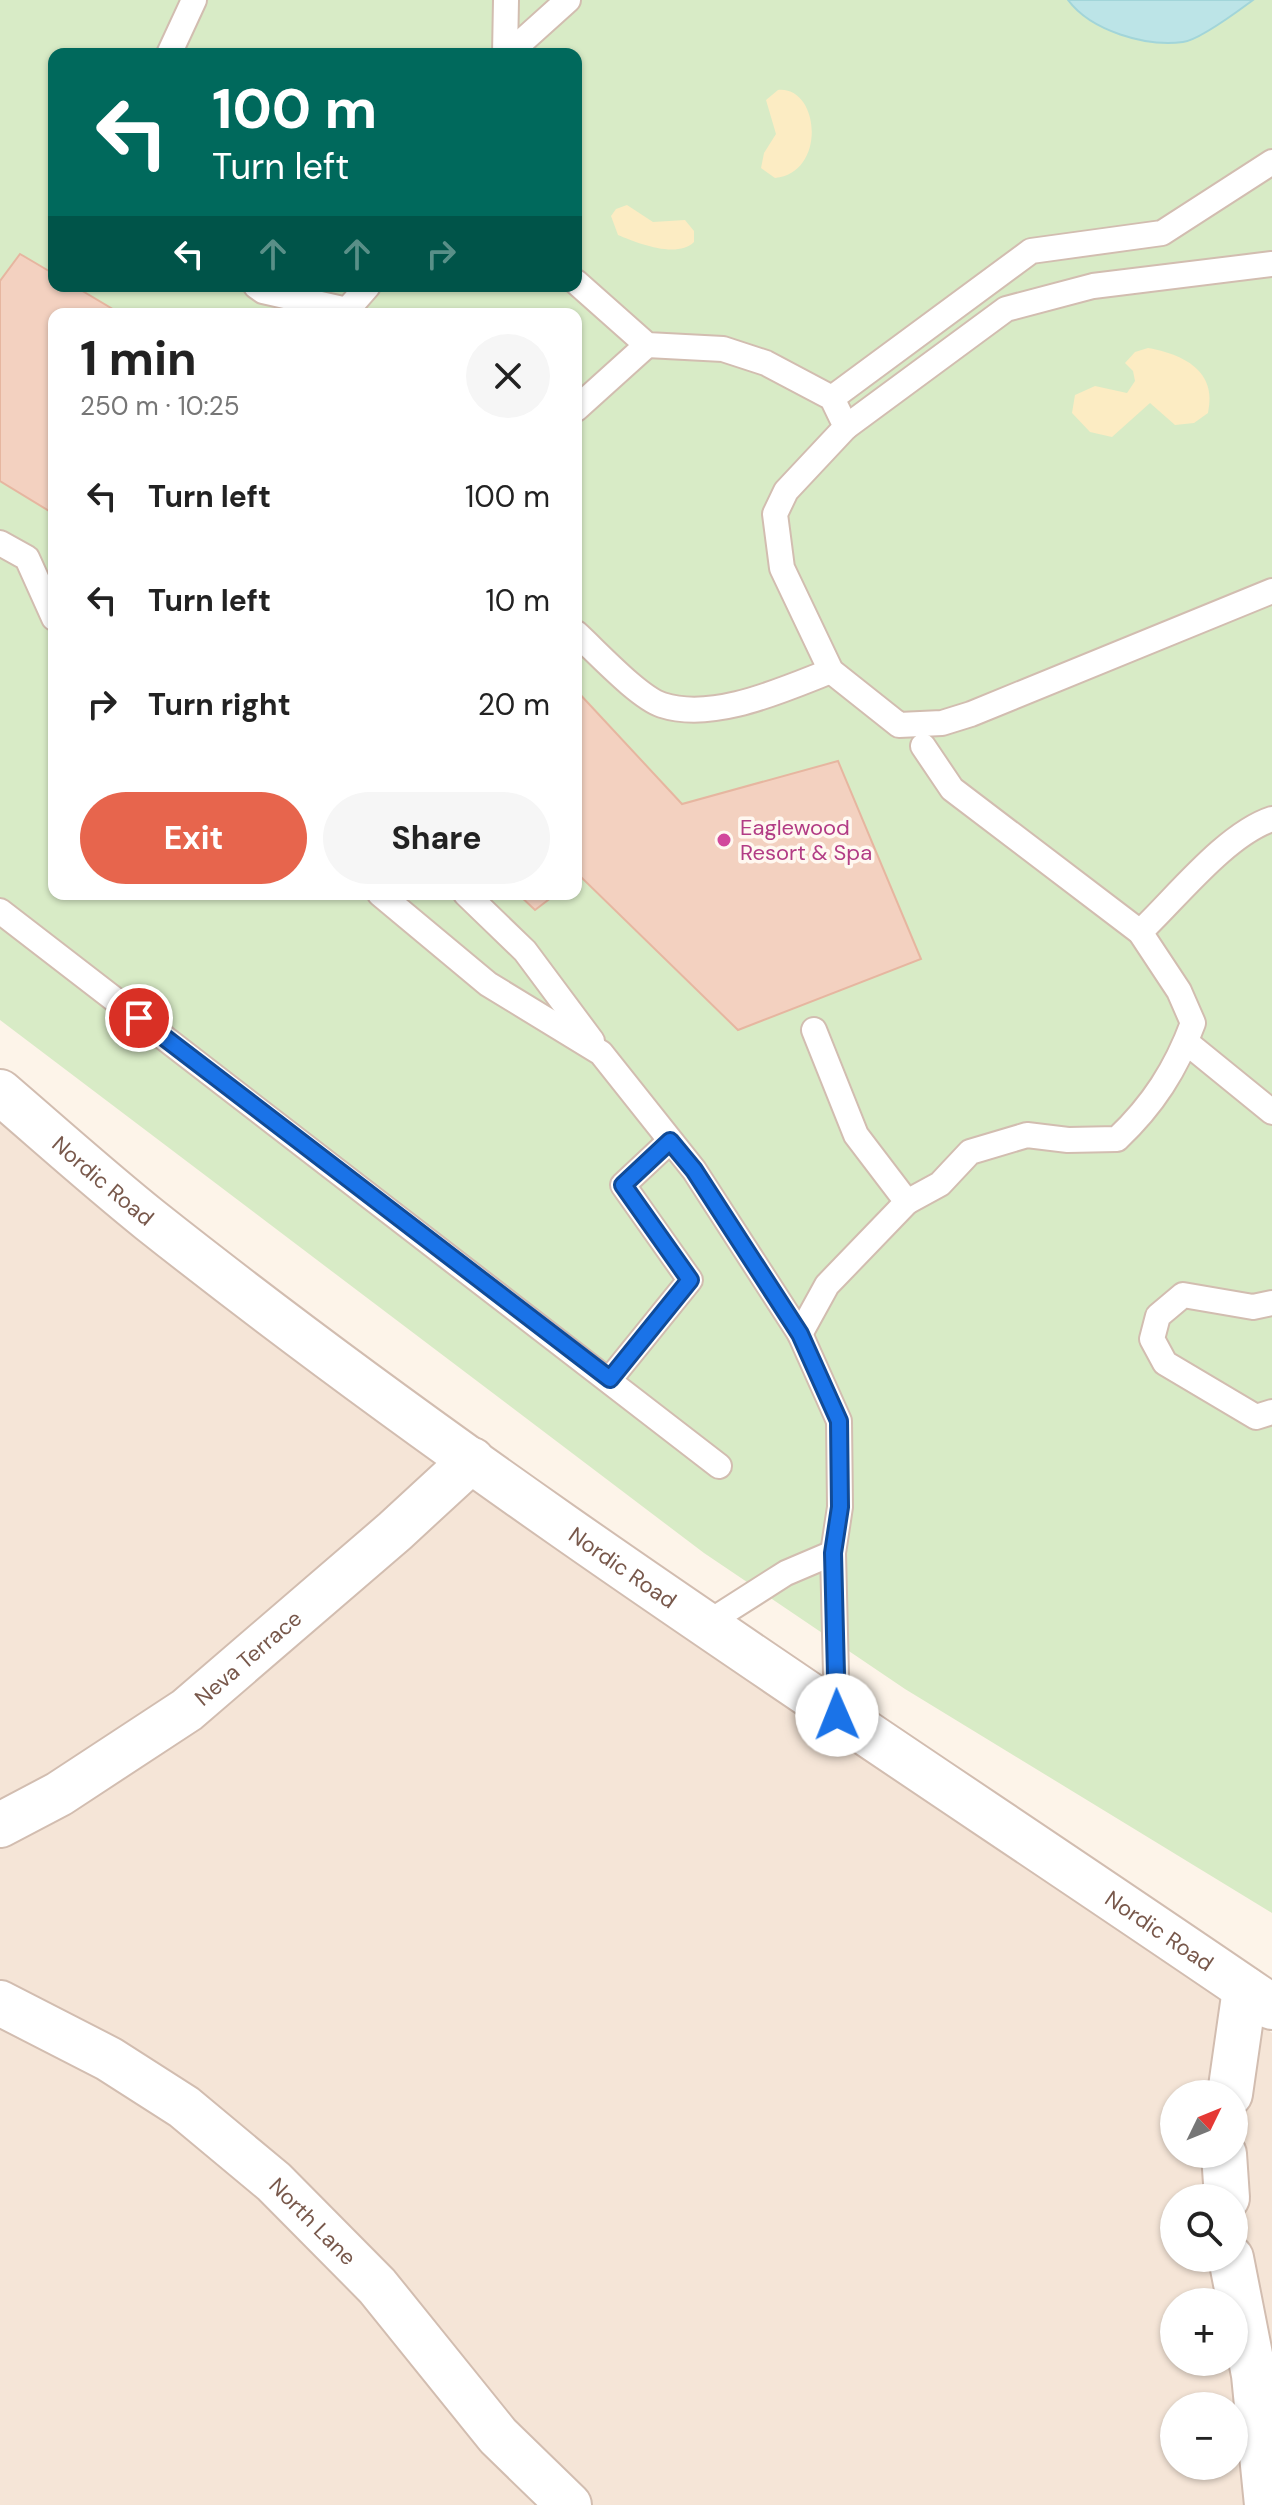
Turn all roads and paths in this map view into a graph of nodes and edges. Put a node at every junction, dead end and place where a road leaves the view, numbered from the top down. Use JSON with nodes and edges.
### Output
{"nodes":[{"id":1,"x":194,"y":0,"type":"edge"},
{"id":2,"x":506,"y":0,"type":"edge"},
{"id":3,"x":568,"y":0,"type":"edge"},
{"id":4,"x":172,"y":48,"type":"edge"},
{"id":5,"x":506,"y":48,"type":"edge"},
{"id":6,"x":513,"y":48,"type":"edge"},
{"id":7,"x":1272,"y":162,"type":"edge"},
{"id":8,"x":1272,"y":264,"type":"edge"},
{"id":9,"x":582,"y":287,"type":"edge"},
{"id":10,"x":267,"y":292,"type":"edge"},
{"id":11,"x":363,"y":292,"type":"edge"},
{"id":12,"x":331,"y":308,"type":"edge"},
{"id":13,"x":350,"y":308,"type":"edge"},
{"id":14,"x":647,"y":345,"type":"junction"},
{"id":15,"x":832,"y":398,"type":"junction"},
{"id":16,"x":582,"y":404,"type":"edge"},
{"id":17,"x":846,"y":427,"type":"junction"},
{"id":18,"x":0,"y":543,"type":"edge"},
{"id":19,"x":27,"y":558,"type":"junction"},
{"id":20,"x":48,"y":568,"type":"edge"},
{"id":21,"x":1272,"y":591,"type":"edge"},
{"id":22,"x":48,"y":605,"type":"edge"},
{"id":23,"x":582,"y":638,"type":"edge"},
{"id":24,"x":831,"y":671,"type":"junction"},
{"id":25,"x":942,"y":723,"type":"junction"},
{"id":26,"x":899,"y":725,"type":"junction"},
{"id":27,"x":923,"y":746,"type":"junction"},
{"id":28,"x":1272,"y":819,"type":"edge"},
{"id":29,"x":387,"y":900,"type":"edge"},
{"id":30,"x":472,"y":900,"type":"edge"},
{"id":31,"x":0,"y":911,"type":"edge"},
{"id":32,"x":1140,"y":932,"type":"junction"},
{"id":33,"x":814,"y":1030,"type":"dead end"},
{"id":34,"x":1186,"y":1042,"type":"junction"},
{"id":35,"x":601,"y":1053,"type":"junction"},
{"id":36,"x":0,"y":1092,"type":"edge"},
{"id":37,"x":1272,"y":1112,"type":"edge"},
{"id":38,"x":670,"y":1141,"type":"junction"},
{"id":39,"x":907,"y":1202,"type":"junction"},
{"id":40,"x":1272,"y":1303,"type":"edge"},
{"id":41,"x":800,"y":1334,"type":"junction"},
{"id":42,"x":610,"y":1379,"type":"junction"},
{"id":43,"x":1272,"y":1412,"type":"edge"},
{"id":44,"x":472,"y":1460,"type":"junction"},
{"id":45,"x":719,"y":1466,"type":"dead end"},
{"id":46,"x":833,"y":1553,"type":"junction"},
{"id":47,"x":706,"y":1624,"type":"junction"},
{"id":48,"x":837,"y":1715,"type":"junction"},
{"id":49,"x":0,"y":1825,"type":"edge"},
{"id":50,"x":1259,"y":1998,"type":"edge"},
{"id":51,"x":0,"y":2003,"type":"edge"},
{"id":52,"x":1234,"y":2080,"type":"edge"},
{"id":53,"x":1234,"y":2272,"type":"edge"},
{"id":54,"x":569,"y":2505,"type":"edge"},
{"id":55,"x":1267,"y":2505,"type":"edge"}],
"edges":[{"from":1,"to":4,"type":"lane"},
{"from":2,"to":5,"type":"lane"},
{"from":3,"to":6,"type":"lane"},
{"from":7,"to":15,"type":"lane"},
{"from":8,"to":17,"type":"lane"},
{"from":9,"to":14,"type":"lane"},
{"from":10,"to":12,"type":"lane"},
{"from":11,"to":13,"type":"lane"},
{"from":14,"to":15,"type":"lane"},
{"from":14,"to":16,"type":"lane"},
{"from":15,"to":17,"type":"lane"},
{"from":17,"to":24,"type":"lane"},
{"from":18,"to":19,"type":"lane"},
{"from":19,"to":20,"type":"lane"},
{"from":19,"to":22,"type":"lane"},
{"from":21,"to":25,"type":"lane"},
{"from":23,"to":24,"type":"lane"},
{"from":24,"to":26,"type":"lane"},
{"from":25,"to":26,"type":"lane"},
{"from":25,"to":27,"type":"lane"},
{"from":26,"to":27,"type":"lane"},
{"from":27,"to":32,"type":"lane"},
{"from":28,"to":32,"type":"lane"},
{"from":29,"to":35,"type":"lane"},
{"from":30,"to":35,"type":"lane"},
{"from":31,"to":42,"type":"lane"},
{"from":32,"to":34,"type":"lane"},
{"from":33,"to":39,"type":"lane"},
{"from":34,"to":37,"type":"lane"},
{"from":34,"to":39,"type":"lane"},
{"from":35,"to":38,"type":"lane"},
{"from":36,"to":44,"type":"street","name":"Nordic Road"},
{"from":38,"to":41,"type":"lane"},
{"from":38,"to":42,"type":"lane"},
{"from":39,"to":41,"type":"lane"},
{"from":40,"to":43,"type":"lane"},
{"from":41,"to":46,"type":"lane"},
{"from":42,"to":45,"type":"lane"},
{"from":44,"to":47,"type":"street","name":"Nordic Road"},
{"from":44,"to":49,"type":"street","name":"Neva Terrace"},
{"from":46,"to":47,"type":"lane"},
{"from":46,"to":48,"type":"lane"},
{"from":47,"to":48,"type":"street","name":"Nordic Road"},
{"from":48,"to":50,"type":"street","name":"Nordic Road"},
{"from":50,"to":52,"type":"street"},
{"from":51,"to":54,"type":"street","name":"North Lane"},
{"from":53,"to":55,"type":"street"}]}
